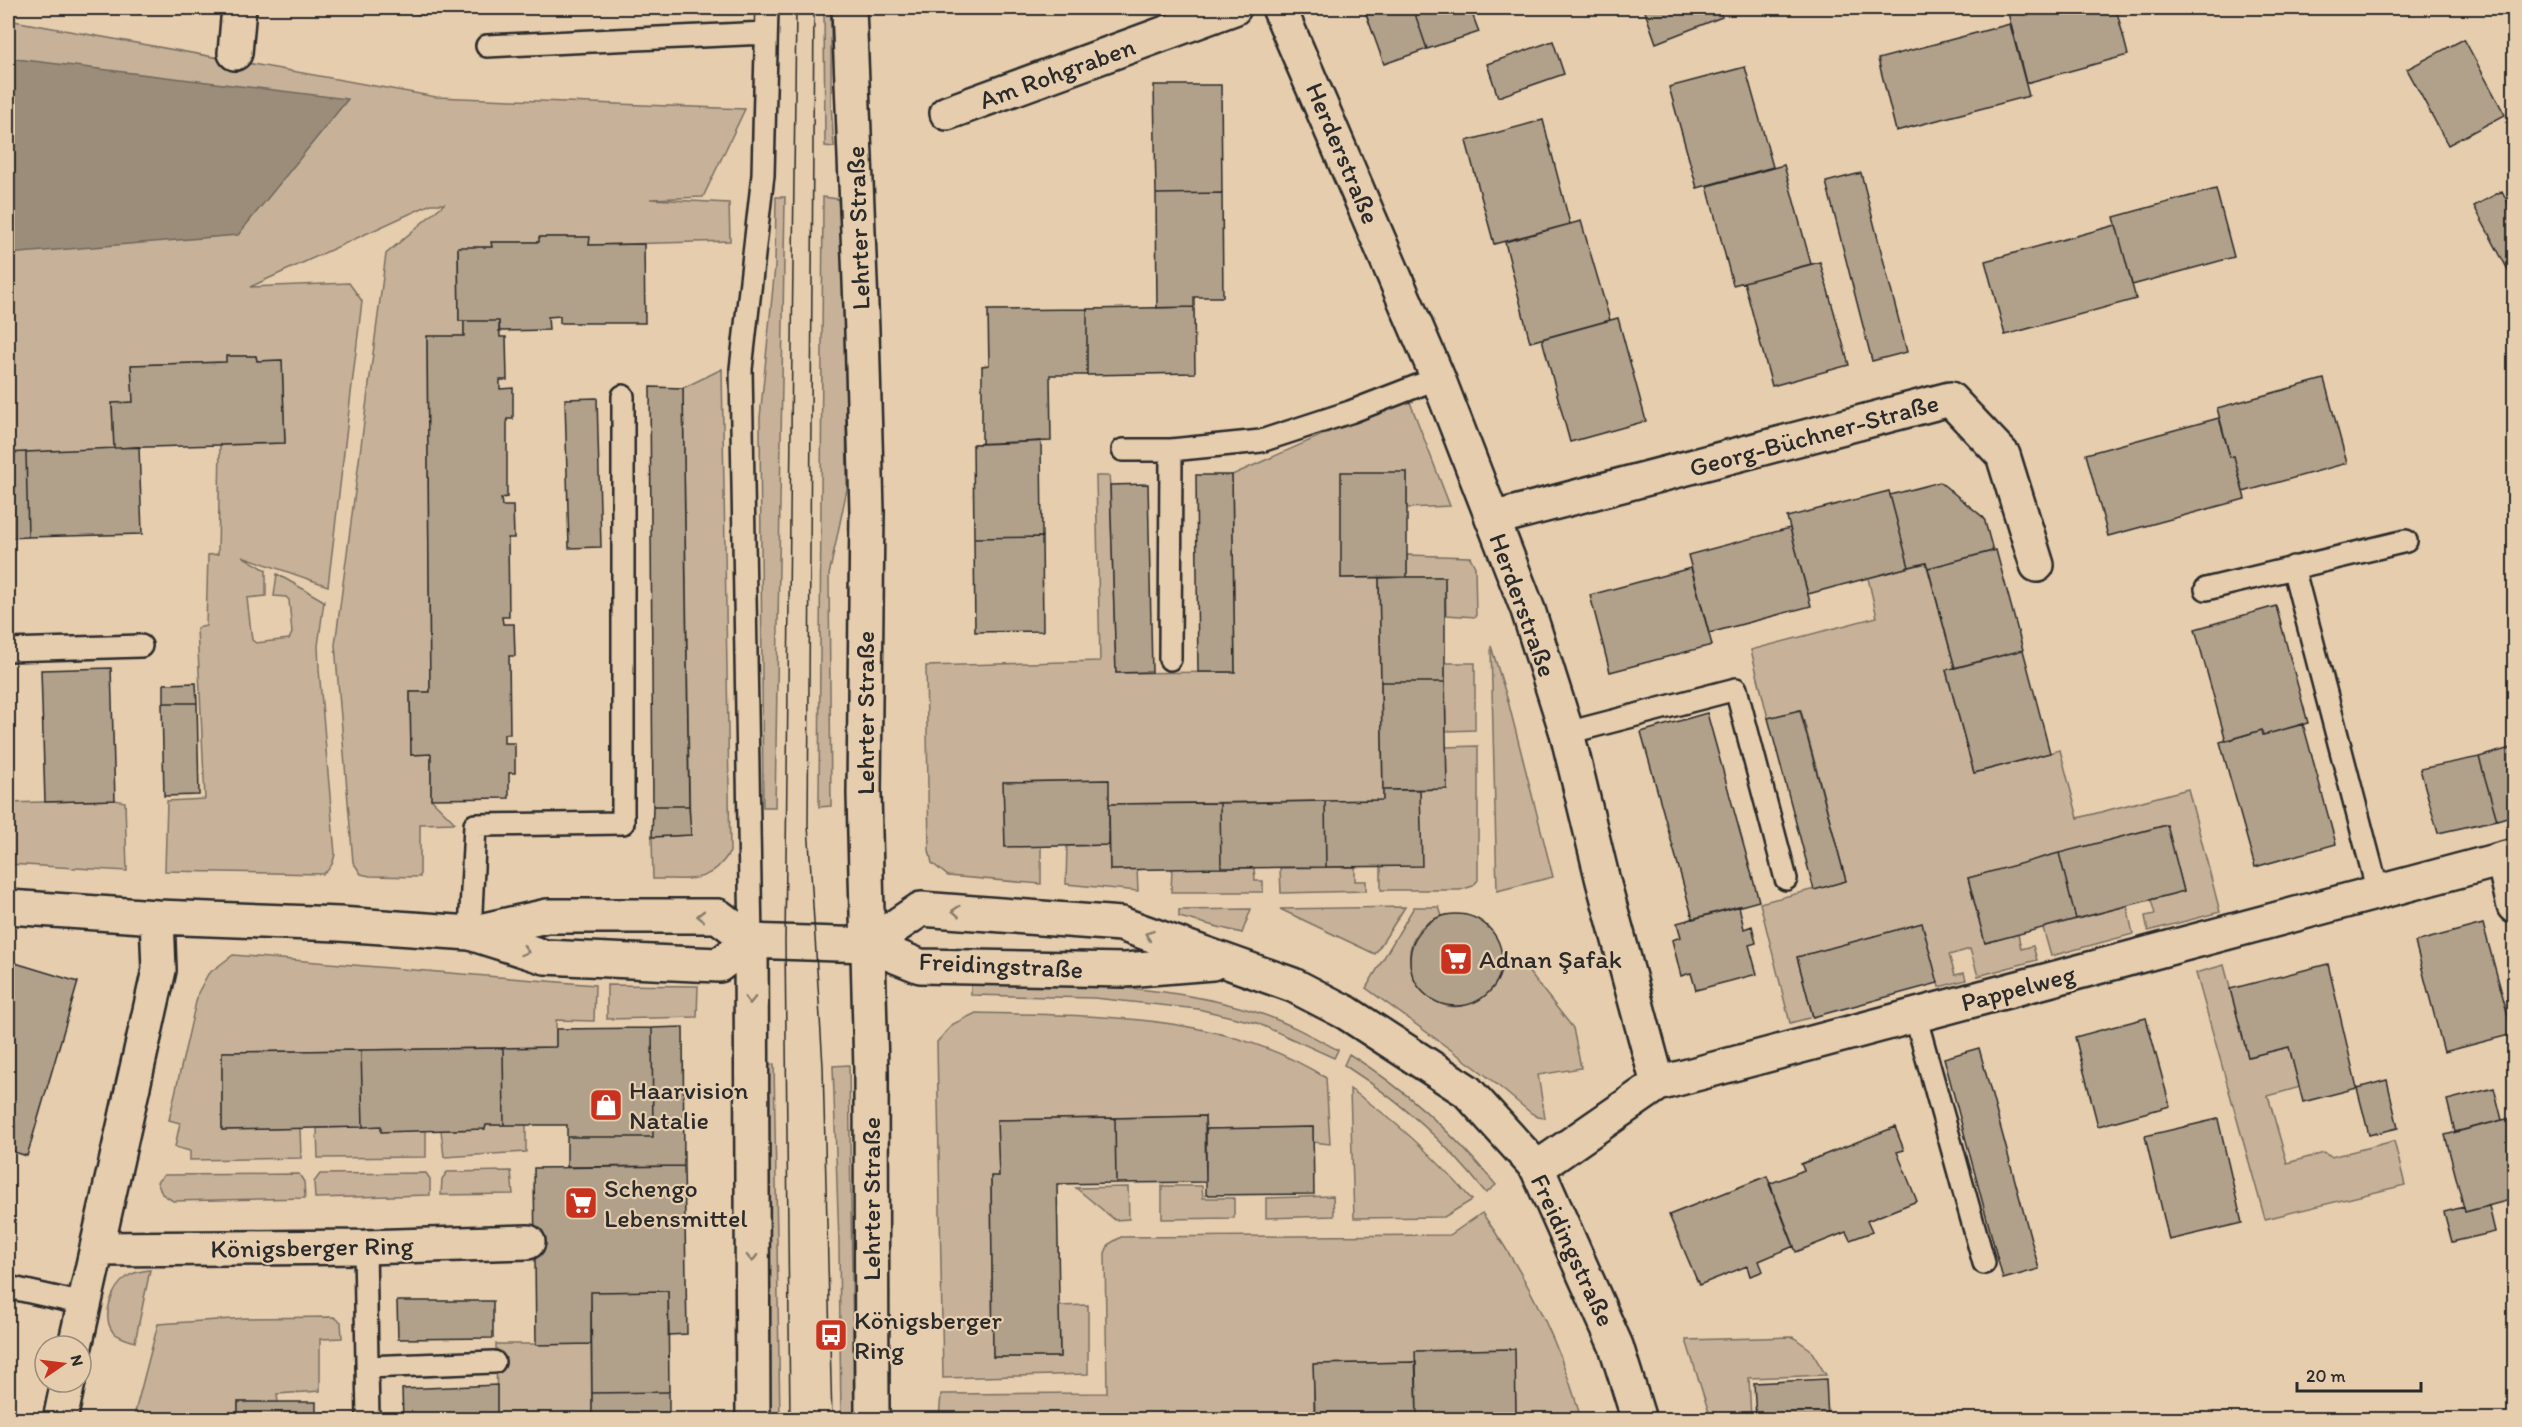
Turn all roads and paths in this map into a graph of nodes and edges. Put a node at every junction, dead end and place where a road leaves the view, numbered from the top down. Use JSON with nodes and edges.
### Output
{"nodes":[{"id":1,"x":238,"y":8,"type":"edge"},
{"id":2,"x":767,"y":8,"type":"edge"},
{"id":3,"x":849,"y":8,"type":"edge"},
{"id":4,"x":1234,"y":8,"type":"edge"},
{"id":5,"x":1279,"y":8,"type":"edge"},
{"id":6,"x":766,"y":33,"type":"junction"},
{"id":7,"x":487,"y":46,"type":"dead end"},
{"id":8,"x":235,"y":53,"type":"dead end"},
{"id":9,"x":947,"y":113,"type":"dead end"},
{"id":10,"x":1438,"y":378,"type":"junction"},
{"id":11,"x":623,"y":396,"type":"dead end"},
{"id":12,"x":1123,"y":450,"type":"dead end"},
{"id":13,"x":1171,"y":450,"type":"junction"},
{"id":14,"x":1492,"y":519,"type":"junction"},
{"id":15,"x":2406,"y":541,"type":"dead end"},
{"id":16,"x":2037,"y":564,"type":"dead end"},
{"id":17,"x":2294,"y":567,"type":"junction"},
{"id":18,"x":2206,"y":589,"type":"dead end"},
{"id":19,"x":141,"y":646,"type":"dead end"},
{"id":20,"x":8,"y":650,"type":"edge"},
{"id":21,"x":1170,"y":659,"type":"dead end"},
{"id":22,"x":1567,"y":733,"type":"junction"},
{"id":23,"x":2509,"y":857,"type":"edge"},
{"id":24,"x":1786,"y":879,"type":"dead end"},
{"id":25,"x":2378,"y":892,"type":"junction"},
{"id":26,"x":2514,"y":906,"type":"edge"},
{"id":27,"x":8,"y":907,"type":"edge"},
{"id":28,"x":157,"y":917,"type":"junction"},
{"id":29,"x":470,"y":933,"type":"junction"},
{"id":30,"x":751,"y":941,"type":"junction"},
{"id":31,"x":868,"y":945,"type":"junction"},
{"id":32,"x":1223,"y":962,"type":"junction"},
{"id":33,"x":1916,"y":1015,"type":"junction"},
{"id":34,"x":1658,"y":1084,"type":"junction"},
{"id":35,"x":1537,"y":1168,"type":"junction"},
{"id":36,"x":528,"y":1242,"type":"dead end"},
{"id":37,"x":365,"y":1247,"type":"junction"},
{"id":38,"x":96,"y":1249,"type":"junction"},
{"id":39,"x":1984,"y":1263,"type":"dead end"},
{"id":40,"x":8,"y":1287,"type":"edge"},
{"id":41,"x":84,"y":1304,"type":"junction"},
{"id":42,"x":78,"y":1334,"type":"edge"},
{"id":43,"x":494,"y":1362,"type":"dead end"},
{"id":44,"x":367,"y":1367,"type":"junction"},
{"id":45,"x":65,"y":1394,"type":"edge"},
{"id":46,"x":60,"y":1419,"type":"edge"},
{"id":47,"x":368,"y":1419,"type":"edge"},
{"id":48,"x":753,"y":1419,"type":"edge"},
{"id":49,"x":872,"y":1419,"type":"edge"},
{"id":50,"x":1639,"y":1419,"type":"edge"}],
"edges":[{"from":1,"to":8,"type":"street"},
{"from":2,"to":6,"type":"lane"},
{"from":3,"to":31,"type":"street","name":"Lehrter Straße"},
{"from":4,"to":9,"type":"street","name":"Am Rohgraben"},
{"from":5,"to":10,"type":"street","name":"Herderstraße"},
{"from":6,"to":7,"type":"lane"},
{"from":6,"to":30,"type":"lane"},
{"from":10,"to":13,"type":"lane"},
{"from":10,"to":14,"type":"street","name":"Herderstraße"},
{"from":11,"to":29,"type":"lane"},
{"from":12,"to":13,"type":"lane"},
{"from":13,"to":21,"type":"lane"},
{"from":14,"to":16,"type":"street","name":"Georg-Büchner-Straße"},
{"from":14,"to":22,"type":"street","name":"Herderstraße"},
{"from":15,"to":17,"type":"lane"},
{"from":17,"to":18,"type":"lane"},
{"from":17,"to":25,"type":"lane"},
{"from":19,"to":20,"type":"lane"},
{"from":22,"to":24,"type":"lane"},
{"from":22,"to":34,"type":"street","name":"Herderstraße"},
{"from":23,"to":25,"type":"street","name":"Pappelweg"},
{"from":23,"to":26,"type":"street"},
{"from":25,"to":33,"type":"street","name":"Pappelweg"},
{"from":27,"to":28,"type":"street"},
{"from":28,"to":29,"type":"street"},
{"from":28,"to":38,"type":"street"},
{"from":30,"to":29,"type":"street","one_way":true},
{"from":29,"to":30,"type":"street","one_way":true},
{"from":30,"to":31,"type":"street"},
{"from":30,"to":48,"type":"street","one_way":true},
{"from":31,"to":32,"type":"street","name":"Freidingstraße"},
{"from":32,"to":31,"type":"street","name":"Freidingstraße","one_way":true},
{"from":31,"to":49,"type":"street","name":"Lehrter Straße"},
{"from":32,"to":35,"type":"street","name":"Freidingstraße"},
{"from":33,"to":34,"type":"street","name":"Pappelweg"},
{"from":33,"to":39,"type":"lane"},
{"from":34,"to":35,"type":"street"},
{"from":35,"to":50,"type":"street","name":"Freidingstraße"},
{"from":36,"to":37,"type":"street","name":"Königsberger Ring"},
{"from":37,"to":38,"type":"street","name":"Königsberger Ring"},
{"from":37,"to":44,"type":"lane"},
{"from":38,"to":41,"type":"street"},
{"from":40,"to":41,"type":"lane"},
{"from":41,"to":42,"type":"street"},
{"from":43,"to":44,"type":"lane"},
{"from":44,"to":47,"type":"lane"},
{"from":45,"to":46,"type":"street"}]}
